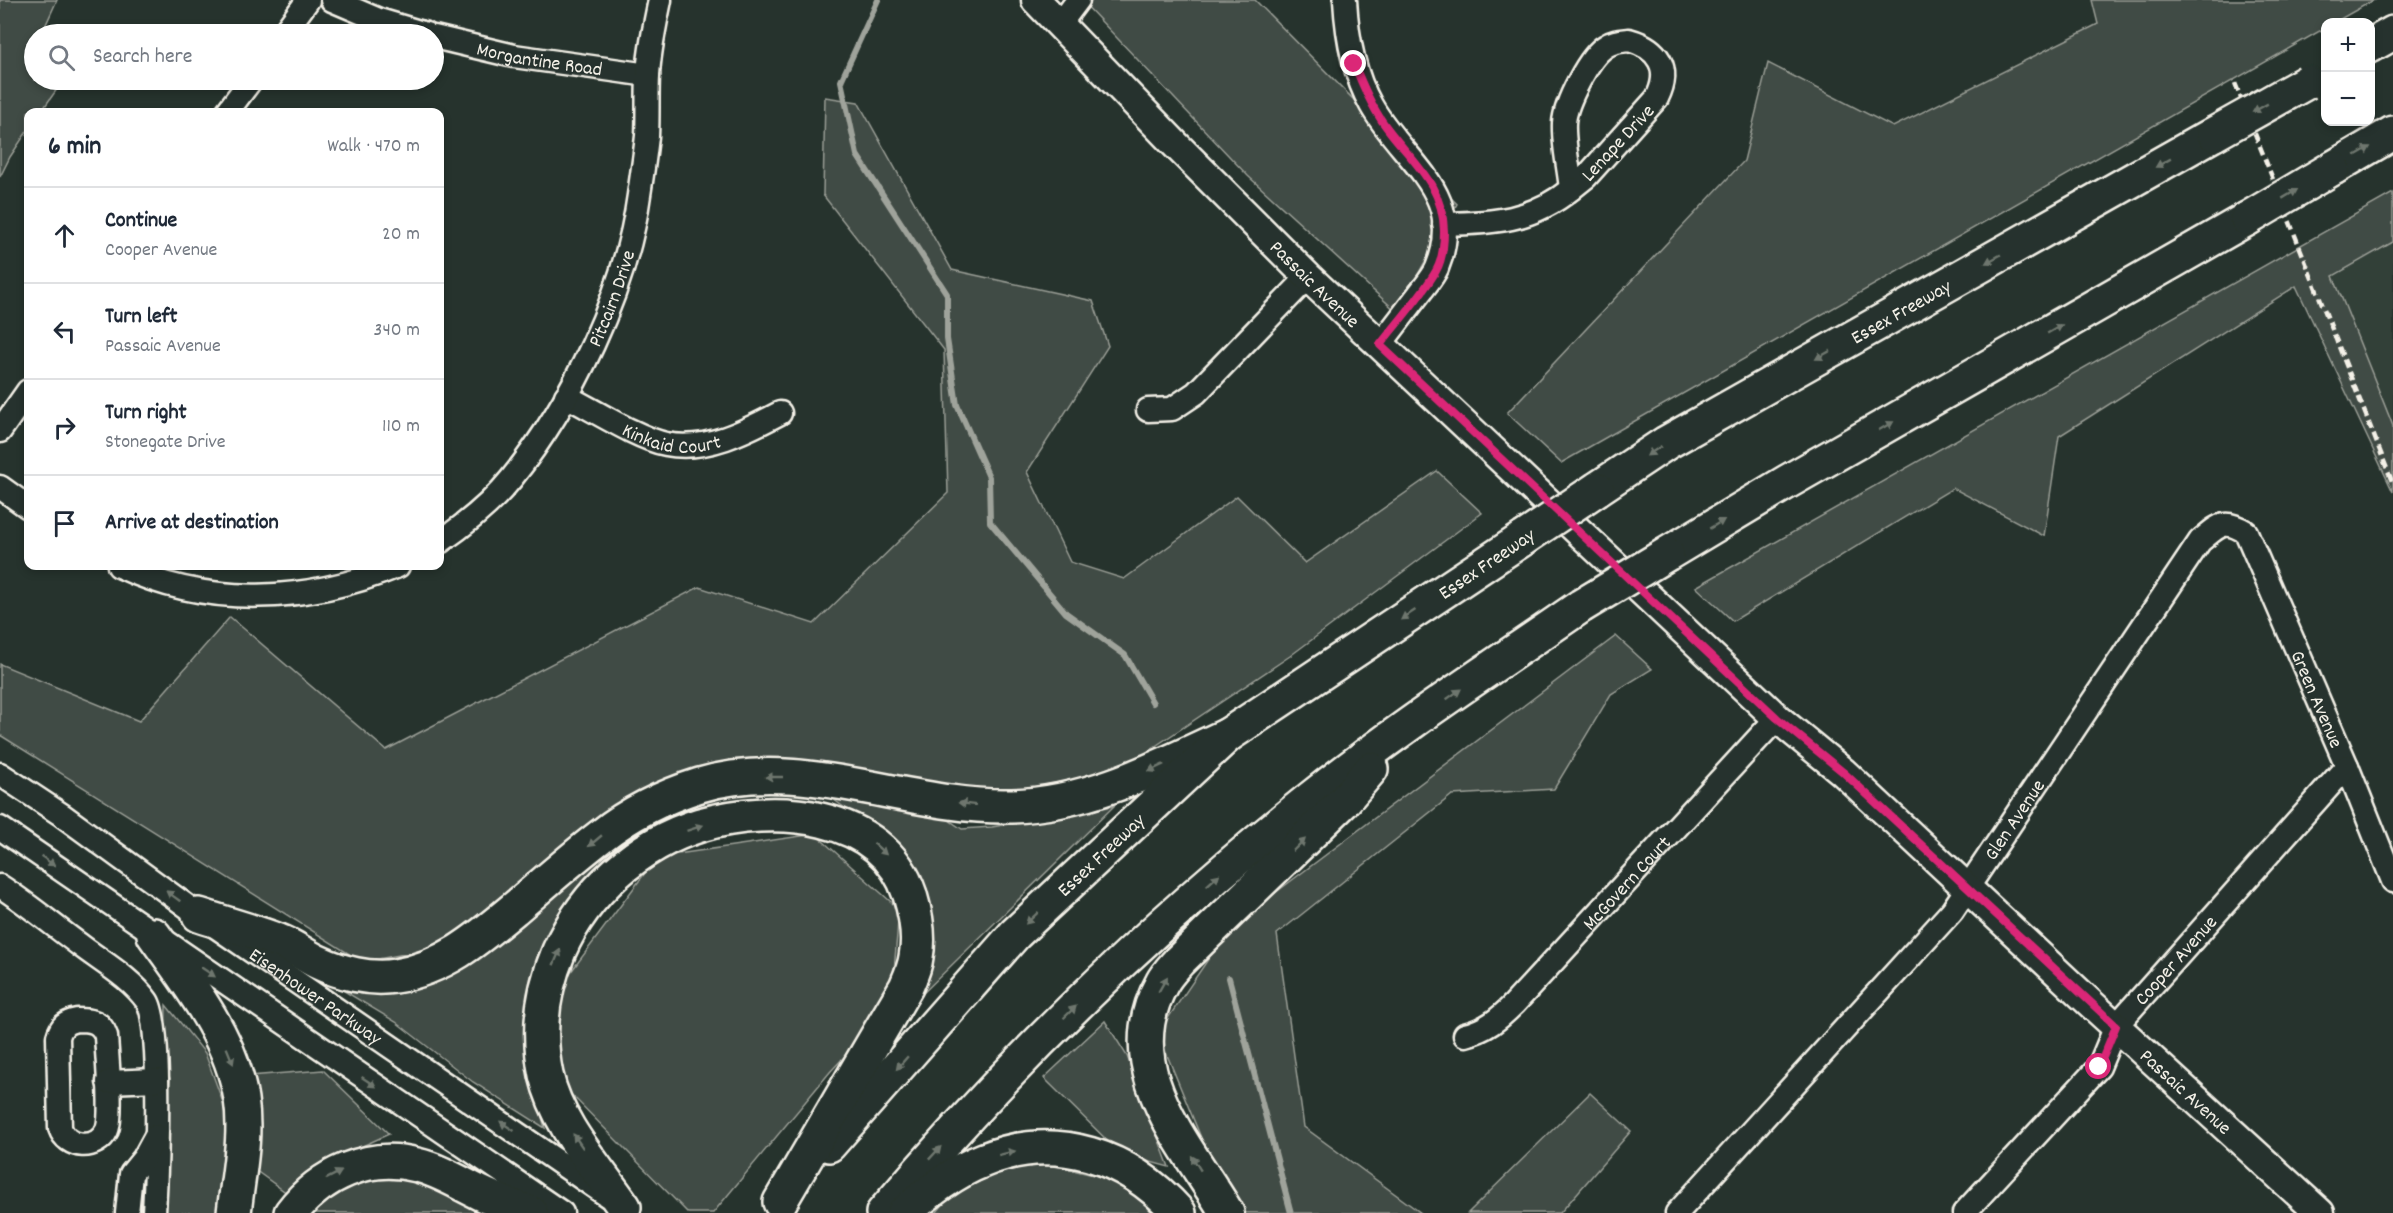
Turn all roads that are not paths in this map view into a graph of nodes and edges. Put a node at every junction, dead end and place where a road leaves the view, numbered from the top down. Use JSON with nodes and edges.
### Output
{"nodes":[{"id":1,"x":308,"y":0,"type":"edge"},
{"id":2,"x":332,"y":0,"type":"edge"},
{"id":3,"x":660,"y":0,"type":"edge"},
{"id":4,"x":1036,"y":0,"type":"edge"},
{"id":5,"x":1078,"y":0,"type":"edge"},
{"id":6,"x":1345,"y":0,"type":"edge"},
{"id":7,"x":290,"y":24,"type":"edge"},
{"id":8,"x":393,"y":24,"type":"edge"},
{"id":9,"x":1060,"y":24,"type":"junction"},
{"id":10,"x":2393,"y":33,"type":"edge"},
{"id":11,"x":444,"y":39,"type":"edge"},
{"id":12,"x":2375,"y":43,"type":"edge"},
{"id":13,"x":648,"y":75,"type":"junction"},
{"id":14,"x":2316,"y":77,"type":"edge"},
{"id":15,"x":244,"y":90,"type":"edge"},
{"id":16,"x":230,"y":108,"type":"edge"},
{"id":17,"x":2393,"y":134,"type":"edge"},
{"id":18,"x":1571,"y":189,"type":"junction"},
{"id":19,"x":1444,"y":224,"type":"junction"},
{"id":20,"x":1308,"y":277,"type":"junction"},
{"id":21,"x":1380,"y":345,"type":"junction"},
{"id":22,"x":566,"y":396,"type":"junction"},
{"id":23,"x":24,"y":397,"type":"edge"},
{"id":24,"x":1148,"y":410,"type":"dead end"},
{"id":25,"x":780,"y":413,"type":"dead end"},
{"id":26,"x":0,"y":431,"type":"edge"},
{"id":27,"x":0,"y":487,"type":"edge"},
{"id":28,"x":24,"y":504,"type":"edge"},
{"id":29,"x":2233,"y":524,"type":"joint"},
{"id":30,"x":444,"y":539,"type":"edge"},
{"id":31,"x":129,"y":570,"type":"edge"},
{"id":32,"x":387,"y":570,"type":"edge"},
{"id":33,"x":1777,"y":718,"type":"junction"},
{"id":34,"x":1406,"y":727,"type":"junction"},
{"id":35,"x":1228,"y":735,"type":"junction"},
{"id":36,"x":2348,"y":766,"type":"junction"},
{"id":37,"x":0,"y":774,"type":"edge"},
{"id":38,"x":0,"y":828,"type":"edge"},
{"id":39,"x":2393,"y":881,"type":"edge"},
{"id":40,"x":0,"y":886,"type":"edge"},
{"id":41,"x":1968,"y":887,"type":"junction"},
{"id":42,"x":199,"y":915,"type":"junction"},
{"id":43,"x":154,"y":935,"type":"junction"},
{"id":44,"x":2116,"y":1026,"type":"junction"},
{"id":45,"x":1465,"y":1035,"type":"dead end"},
{"id":46,"x":157,"y":1080,"type":"junction"},
{"id":47,"x":108,"y":1082,"type":"junction"},
{"id":48,"x":156,"y":1136,"type":"junction"},
{"id":49,"x":775,"y":1207,"type":"edge"},
{"id":50,"x":629,"y":1210,"type":"edge"},
{"id":51,"x":1968,"y":1212,"type":"edge"},
{"id":52,"x":127,"y":1213,"type":"edge"},
{"id":53,"x":154,"y":1213,"type":"edge"},
{"id":54,"x":234,"y":1213,"type":"edge"},
{"id":55,"x":291,"y":1213,"type":"edge"},
{"id":56,"x":531,"y":1213,"type":"edge"},
{"id":57,"x":562,"y":1213,"type":"edge"},
{"id":58,"x":883,"y":1213,"type":"edge"},
{"id":59,"x":904,"y":1213,"type":"edge"},
{"id":60,"x":1179,"y":1213,"type":"edge"},
{"id":61,"x":1227,"y":1213,"type":"edge"},
{"id":62,"x":1677,"y":1213,"type":"edge"},
{"id":63,"x":2320,"y":1213,"type":"edge"}],
"edges":[{"from":1,"to":7,"type":"street"},
{"from":2,"to":8,"type":"street"},
{"from":3,"to":13,"type":"street","name":"Pitcairn Drive"},
{"from":4,"to":9,"type":"main road","name":"Passaic Avenue"},
{"from":5,"to":9,"type":"street"},
{"from":6,"to":19,"type":"street"},
{"from":9,"to":20,"type":"main road","name":"Passaic Avenue"},
{"from":10,"to":12,"type":"highway"},
{"from":11,"to":13,"type":"street","name":"Morgantine Road"},
{"from":13,"to":22,"type":"street","name":"Pitcairn Drive"},
{"from":14,"to":35,"type":"highway","name":"Essex Freeway","one_way":true,"bridge":true},
{"from":15,"to":16,"type":"street"},
{"from":34,"to":17,"type":"highway","one_way":true,"bridge":true},
{"from":18,"to":18,"type":"street","name":"Lenape Drive"},
{"from":18,"to":19,"type":"street","name":"Lenape Drive"},
{"from":19,"to":21,"type":"street"},
{"from":20,"to":21,"type":"main road","name":"Passaic Avenue"},
{"from":20,"to":24,"type":"street"},
{"from":21,"to":33,"type":"main road","name":"Passaic Avenue"},
{"from":22,"to":25,"type":"street","name":"Kinkaid Court"},
{"from":22,"to":30,"type":"street","name":"Pitcairn Drive"},
{"from":23,"to":26,"type":"street"},
{"from":27,"to":28,"type":"street"},
{"from":29,"to":36,"type":"street","name":"Green Avenue"},
{"from":29,"to":41,"type":"street","name":"Glen Avenue"},
{"from":31,"to":32,"type":"street"},
{"from":33,"to":41,"type":"main road","name":"Passaic Avenue"},
{"from":33,"to":45,"type":"street","name":"McGovern Court"},
{"from":58,"to":34,"type":"highway","one_way":true},
{"from":61,"to":34,"type":"highway","one_way":true},
{"from":35,"to":42,"type":"highway","one_way":true},
{"from":35,"to":49,"type":"highway","name":"Essex Freeway","one_way":true},
{"from":36,"to":39,"type":"street","name":"Green Avenue"},
{"from":36,"to":44,"type":"street","name":"Cooper Avenue"},
{"from":42,"to":37,"type":"street","name":"Eisenhower Parkway","one_way":true},
{"from":38,"to":43,"type":"street","one_way":true},
{"from":40,"to":46,"type":"street"},
{"from":41,"to":44,"type":"main road","name":"Passaic Avenue"},
{"from":41,"to":62,"type":"street","name":"Glen Avenue"},
{"from":50,"to":42,"type":"street","name":"Eisenhower Parkway","one_way":true},
{"from":43,"to":54,"type":"highway","one_way":true},
{"from":43,"to":57,"type":"street","one_way":true},
{"from":44,"to":51,"type":"street","name":"Cooper Avenue"},
{"from":44,"to":63,"type":"main road","name":"Passaic Avenue"},
{"from":46,"to":47,"type":"street"},
{"from":46,"to":48,"type":"street"},
{"from":47,"to":47,"type":"street"},
{"from":48,"to":52,"type":"street"},
{"from":48,"to":53,"type":"street"},
{"from":50,"to":49,"type":"highway","one_way":true},
{"from":55,"to":56,"type":"highway","one_way":true},
{"from":59,"to":60,"type":"highway","one_way":true}]}
